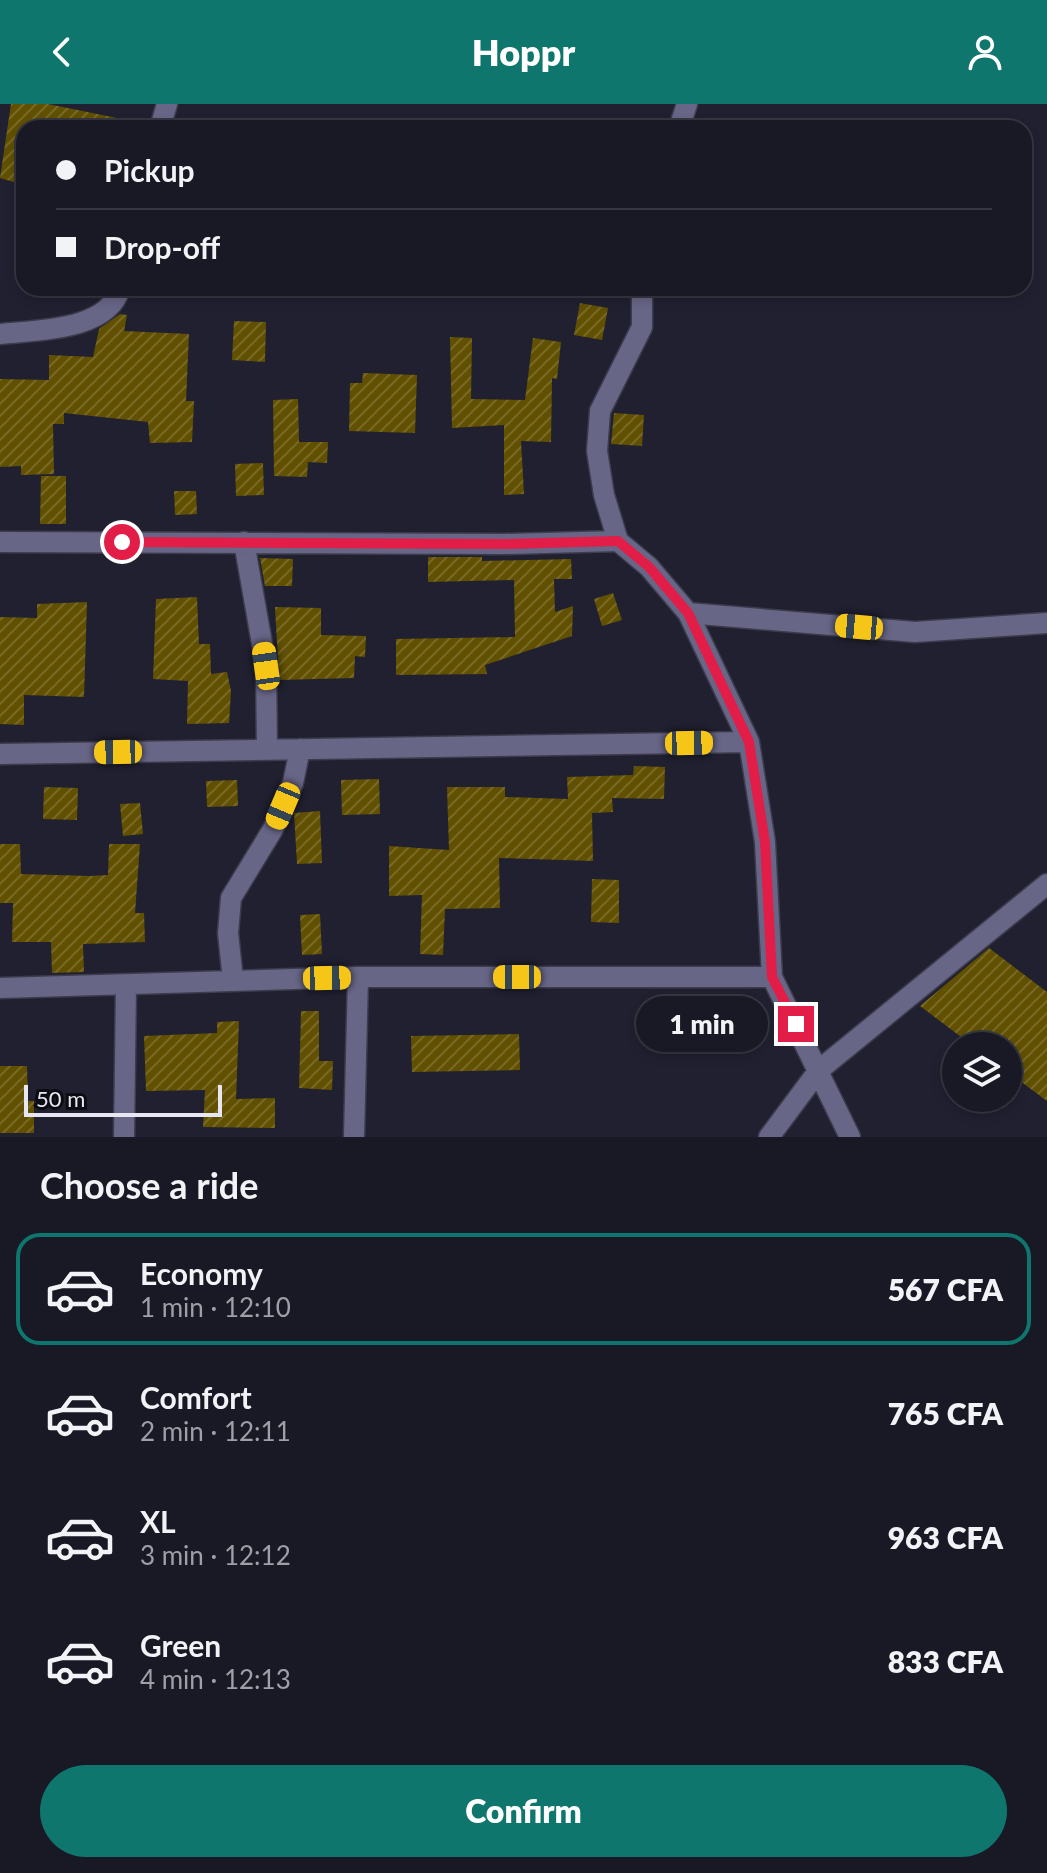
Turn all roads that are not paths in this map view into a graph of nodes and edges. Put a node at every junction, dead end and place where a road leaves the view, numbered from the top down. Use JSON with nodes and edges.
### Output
{"nodes":[{"id":1,"x":115,"y":296,"type":"edge"},
{"id":2,"x":642,"y":296,"type":"edge"},
{"id":3,"x":0,"y":334,"type":"edge"},
{"id":4,"x":618,"y":541,"type":"junction"},
{"id":5,"x":0,"y":542,"type":"edge"},
{"id":6,"x":244,"y":542,"type":"junction"},
{"id":7,"x":688,"y":613,"type":"junction"},
{"id":8,"x":1047,"y":623,"type":"edge"},
{"id":9,"x":749,"y":742,"type":"junction"},
{"id":10,"x":267,"y":749,"type":"junction"},
{"id":11,"x":300,"y":749,"type":"junction"},
{"id":12,"x":0,"y":754,"type":"edge"},
{"id":13,"x":1047,"y":884,"type":"edge"},
{"id":14,"x":358,"y":977,"type":"junction"},
{"id":15,"x":772,"y":977,"type":"junction"},
{"id":16,"x":233,"y":980,"type":"junction"},
{"id":17,"x":126,"y":985,"type":"junction"},
{"id":18,"x":0,"y":988,"type":"edge"},
{"id":19,"x":819,"y":1070,"type":"junction"},
{"id":20,"x":124,"y":1137,"type":"edge"},
{"id":21,"x":354,"y":1137,"type":"edge"},
{"id":22,"x":769,"y":1137,"type":"edge"},
{"id":23,"x":850,"y":1137,"type":"edge"}],
"edges":[{"from":1,"to":3,"type":"street"},
{"from":2,"to":4,"type":"street"},
{"from":4,"to":6,"type":"street"},
{"from":4,"to":7,"type":"street"},
{"from":5,"to":6,"type":"street"},
{"from":6,"to":10,"type":"street"},
{"from":7,"to":8,"type":"street"},
{"from":7,"to":9,"type":"street"},
{"from":9,"to":11,"type":"street"},
{"from":9,"to":15,"type":"street"},
{"from":10,"to":11,"type":"street"},
{"from":10,"to":12,"type":"street"},
{"from":11,"to":16,"type":"street"},
{"from":13,"to":19,"type":"street"},
{"from":14,"to":15,"type":"street"},
{"from":14,"to":16,"type":"street"},
{"from":14,"to":21,"type":"street"},
{"from":15,"to":19,"type":"street"},
{"from":16,"to":17,"type":"street"},
{"from":17,"to":18,"type":"street"},
{"from":17,"to":20,"type":"street"},
{"from":19,"to":22,"type":"street"},
{"from":19,"to":23,"type":"street"}]}
